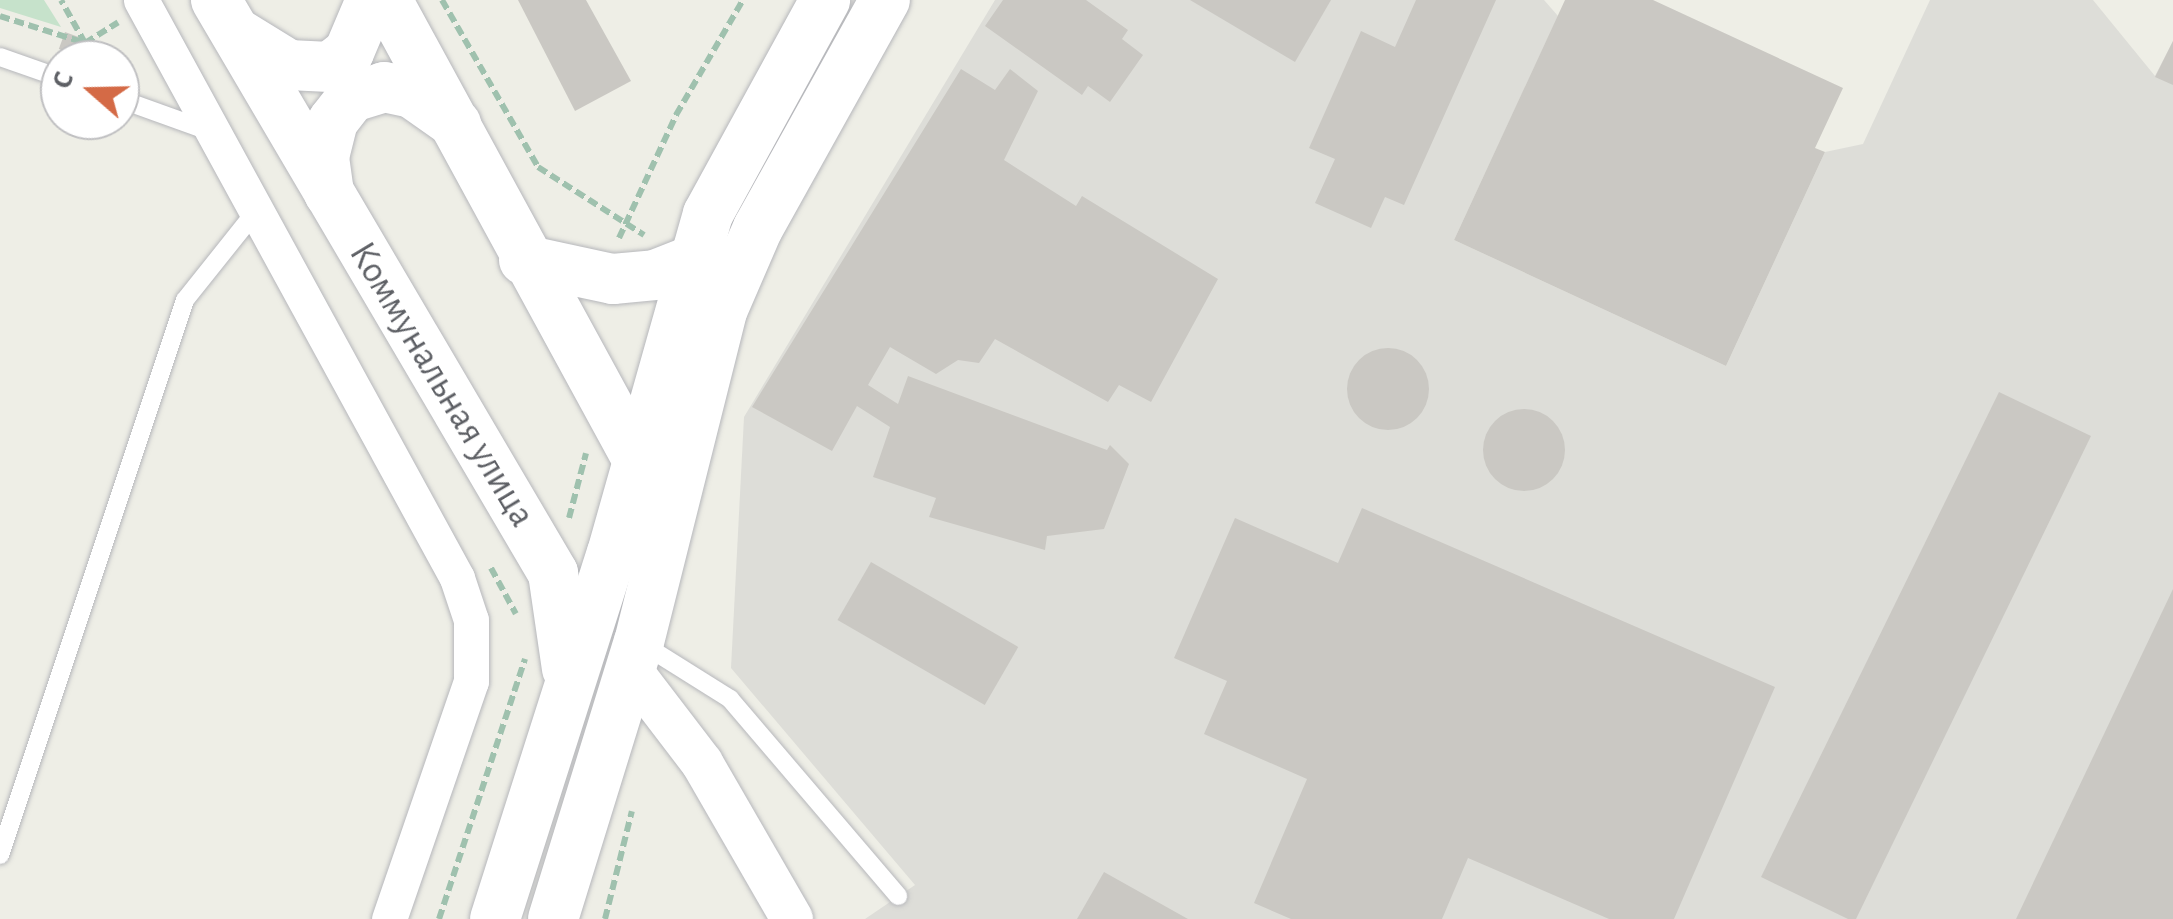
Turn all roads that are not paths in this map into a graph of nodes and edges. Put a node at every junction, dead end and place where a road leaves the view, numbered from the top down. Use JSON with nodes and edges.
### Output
{"nodes":[{"id":1,"x":142,"y":0,"type":"edge"},
{"id":2,"x":371,"y":0,"type":"edge"},
{"id":3,"x":387,"y":0,"type":"edge"},
{"id":4,"x":825,"y":0,"type":"edge"},
{"id":5,"x":886,"y":0,"type":"edge"},
{"id":6,"x":227,"y":16,"type":"edge"},
{"id":7,"x":0,"y":57,"type":"edge"},
{"id":8,"x":40,"y":71,"type":"edge"},
{"id":9,"x":140,"y":107,"type":"edge"},
{"id":10,"x":456,"y":124,"type":"junction"},
{"id":11,"x":214,"y":132,"type":"junction"},
{"id":12,"x":330,"y":196,"type":"junction"},
{"id":13,"x":256,"y":211,"type":"junction"},
{"id":14,"x":524,"y":260,"type":"junction"},
{"id":15,"x":693,"y":260,"type":"junction"},
{"id":16,"x":638,"y":464,"type":"junction"},
{"id":17,"x":668,"y":511,"type":"junction"},
{"id":18,"x":612,"y":553,"type":"junction"},
{"id":19,"x":553,"y":574,"type":"junction"},
{"id":20,"x":635,"y":656,"type":"junction"},
{"id":21,"x":569,"y":684,"type":"junction"},
{"id":22,"x":0,"y":855,"type":"edge"},
{"id":23,"x":898,"y":896,"type":"dead end"},
{"id":24,"x":389,"y":919,"type":"edge"},
{"id":25,"x":494,"y":919,"type":"edge"},
{"id":26,"x":553,"y":919,"type":"edge"},
{"id":27,"x":792,"y":919,"type":"edge"}],
"edges":[{"from":1,"to":11,"type":"street"},
{"from":2,"to":6,"type":"main road","name":"Коммунальная улица"},
{"from":3,"to":10,"type":"main road","name":"Коммунальная улица"},
{"from":4,"to":15,"type":"main road"},
{"from":5,"to":17,"type":"main road"},
{"from":6,"to":12,"type":"main road","name":"Коммунальная улица"},
{"from":7,"to":8,"type":"lane"},
{"from":9,"to":11,"type":"lane"},
{"from":10,"to":12,"type":"main road","name":"Коммунальная улица"},
{"from":10,"to":14,"type":"main road","name":"Коммунальная улица"},
{"from":11,"to":13,"type":"street"},
{"from":12,"to":19,"type":"main road","name":"Коммунальная улица"},
{"from":13,"to":22,"type":"lane"},
{"from":13,"to":24,"type":"street"},
{"from":14,"to":15,"type":"main road"},
{"from":14,"to":16,"type":"main road","name":"Коммунальная улица"},
{"from":15,"to":16,"type":"main road"},
{"from":16,"to":17,"type":"main road","name":"Коммунальная улица"},
{"from":16,"to":18,"type":"main road"},
{"from":17,"to":18,"type":"main road"},
{"from":17,"to":20,"type":"main road"},
{"from":18,"to":19,"type":"main road"},
{"from":18,"to":21,"type":"main road"},
{"from":19,"to":21,"type":"main road"},
{"from":20,"to":23,"type":"lane"},
{"from":20,"to":26,"type":"main road"},
{"from":20,"to":27,"type":"street"},
{"from":21,"to":25,"type":"main road"}]}
